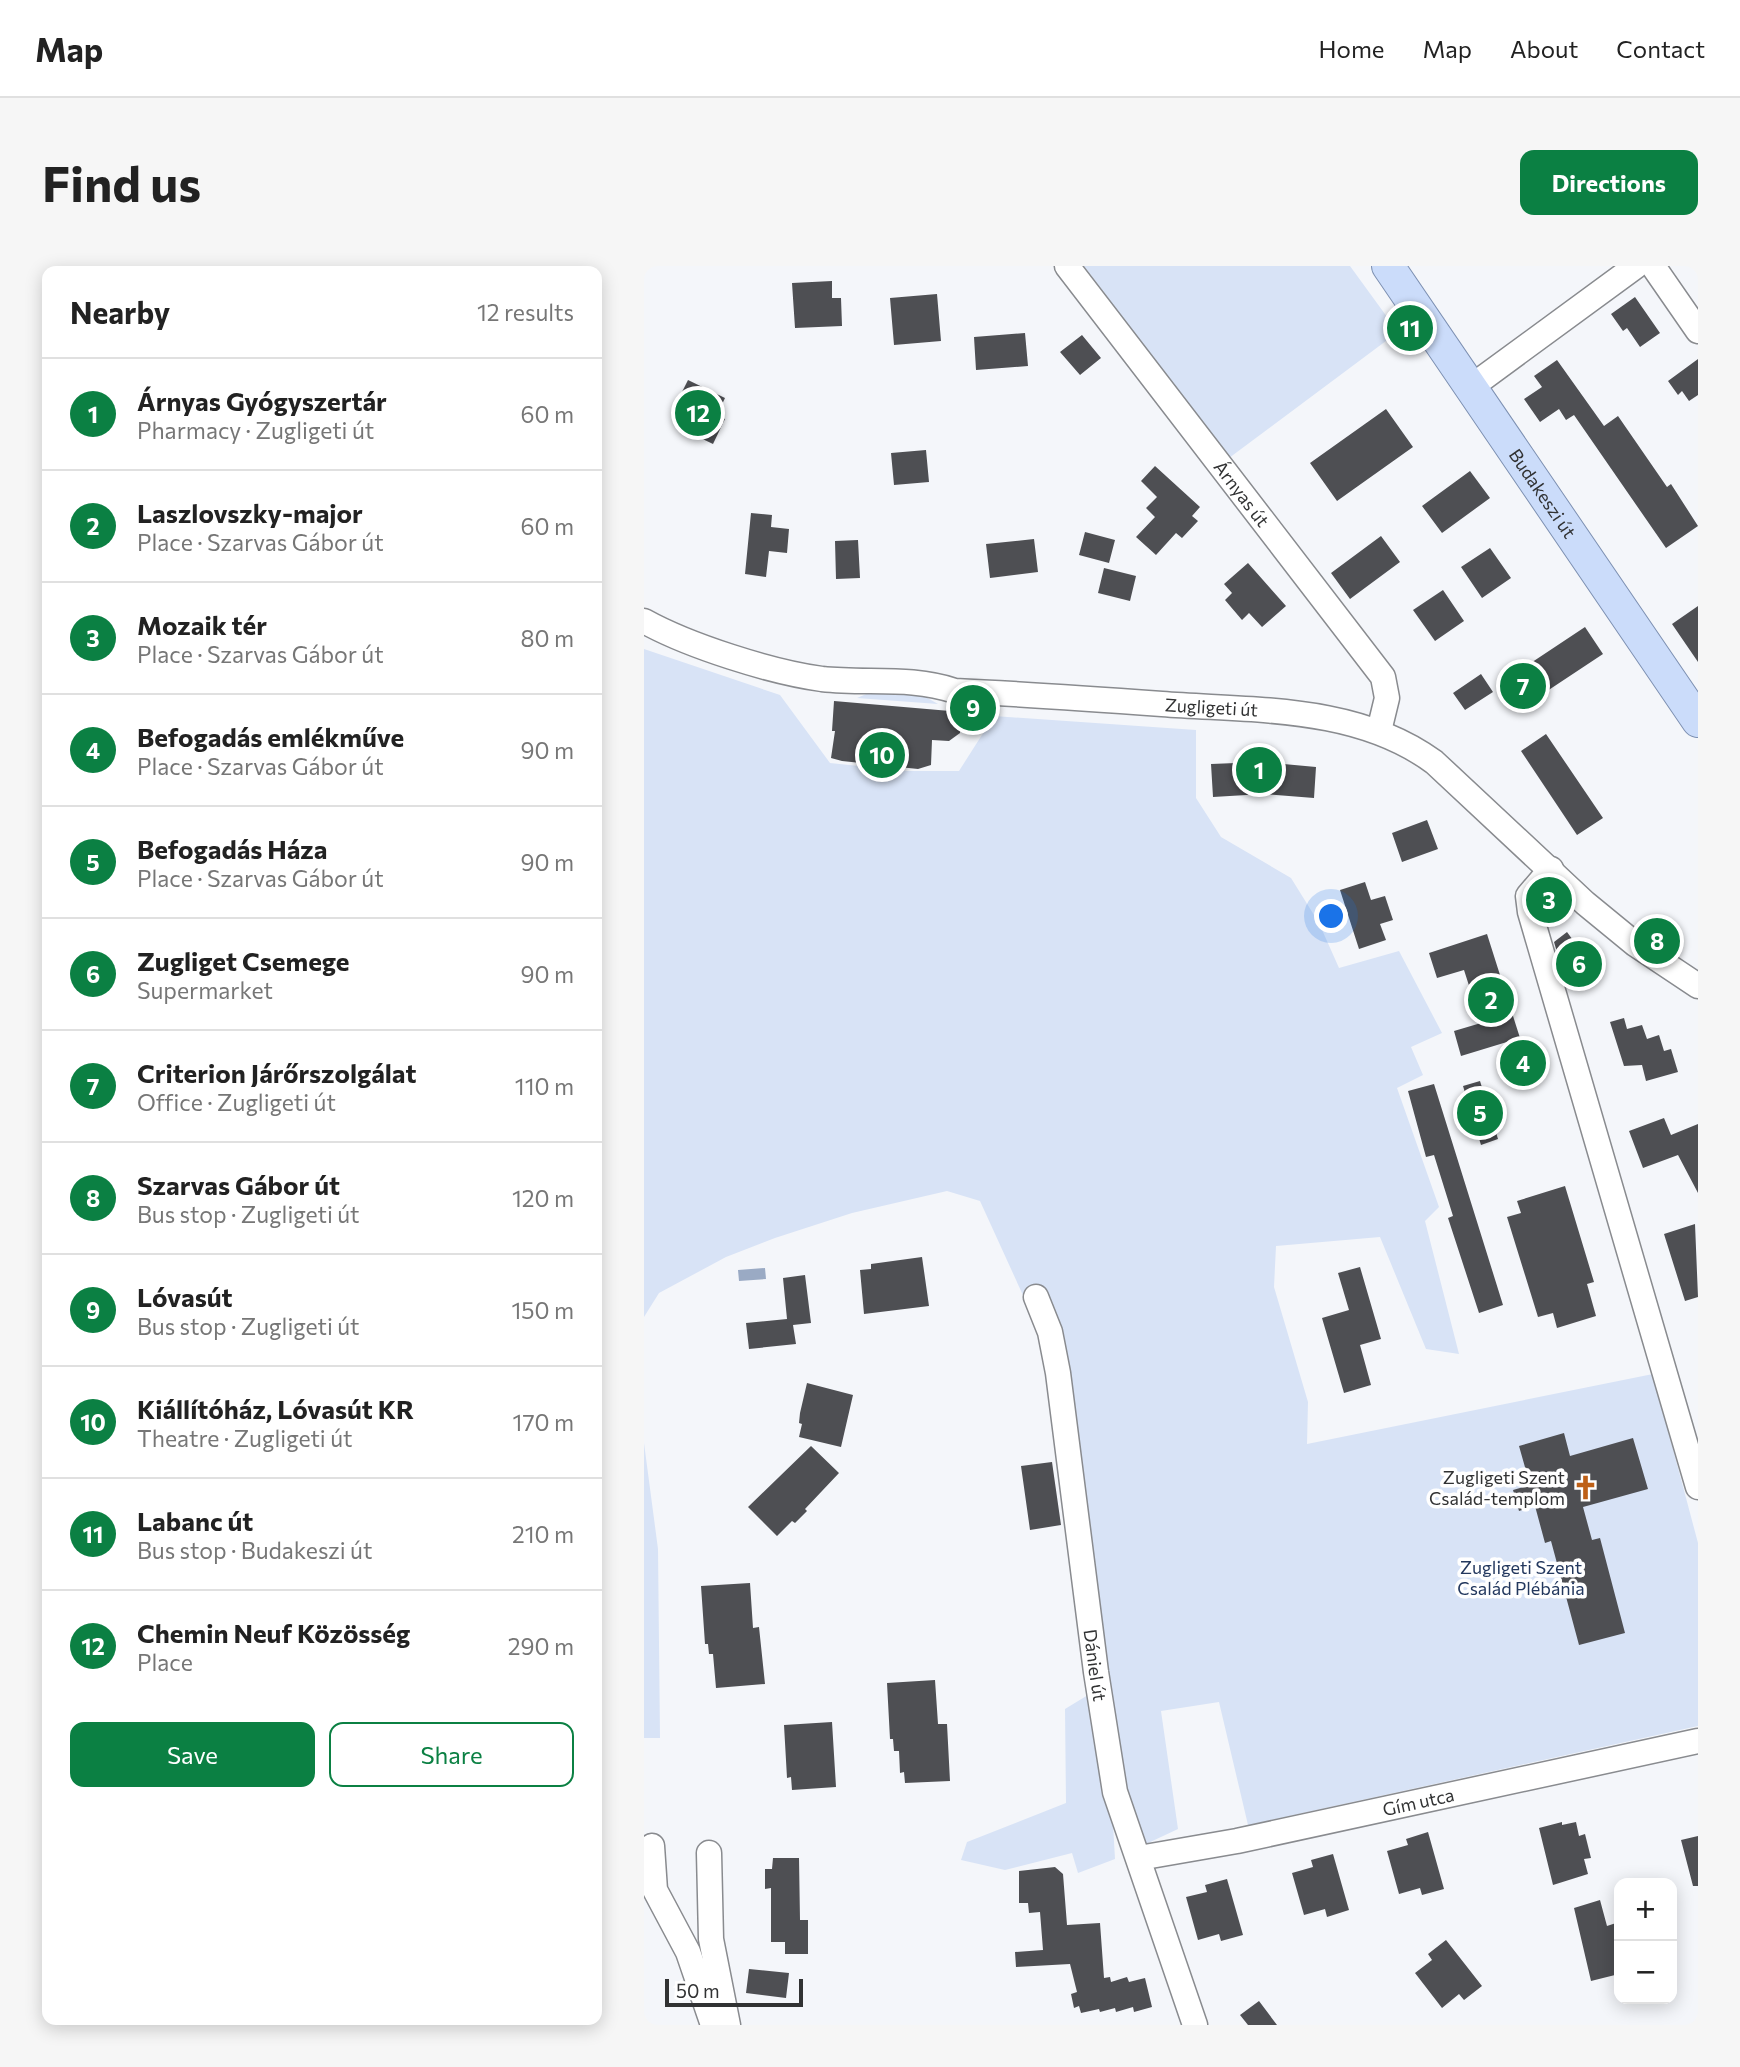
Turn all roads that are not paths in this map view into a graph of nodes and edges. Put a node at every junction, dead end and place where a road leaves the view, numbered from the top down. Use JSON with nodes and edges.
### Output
{"nodes":[{"id":1,"x":1067,"y":266,"type":"edge"},
{"id":2,"x":1388,"y":266,"type":"edge"},
{"id":3,"x":1636,"y":266,"type":"edge"},
{"id":4,"x":1653,"y":266,"type":"edge"},
{"id":5,"x":1698,"y":331,"type":"edge"},
{"id":6,"x":1471,"y":387,"type":"junction"},
{"id":7,"x":644,"y":621,"type":"edge"},
{"id":8,"x":1698,"y":721,"type":"edge"},
{"id":9,"x":1379,"y":731,"type":"junction"},
{"id":10,"x":1551,"y":869,"type":"junction"},
{"id":11,"x":1698,"y":986,"type":"edge"},
{"id":12,"x":1036,"y":1297,"type":"dead end"},
{"id":13,"x":1698,"y":1487,"type":"edge"},
{"id":14,"x":1698,"y":1741,"type":"edge"},
{"id":15,"x":652,"y":1846,"type":"dead end"},
{"id":16,"x":709,"y":1853,"type":"dead end"},
{"id":17,"x":1139,"y":1858,"type":"junction"},
{"id":18,"x":713,"y":2025,"type":"edge"},
{"id":19,"x":728,"y":2025,"type":"edge"},
{"id":20,"x":1195,"y":2025,"type":"edge"}],
"edges":[{"from":1,"to":9,"type":"street","name":"Árnyas út"},
{"from":2,"to":6,"type":"main road","name":"Budakeszi út"},
{"from":3,"to":6,"type":"street"},
{"from":4,"to":5,"type":"street"},
{"from":6,"to":8,"type":"main road","name":"Budakeszi út"},
{"from":7,"to":9,"type":"street","name":"Zugligeti út"},
{"from":9,"to":10,"type":"street","name":"Zugligeti út"},
{"from":10,"to":11,"type":"street","name":"Zugligeti út"},
{"from":10,"to":13,"type":"street"},
{"from":12,"to":17,"type":"street","name":"Dániel út"},
{"from":14,"to":17,"type":"street","name":"Gím utca"},
{"from":15,"to":18,"type":"street"},
{"from":16,"to":19,"type":"street"},
{"from":17,"to":20,"type":"street","name":"Dániel út"}]}
